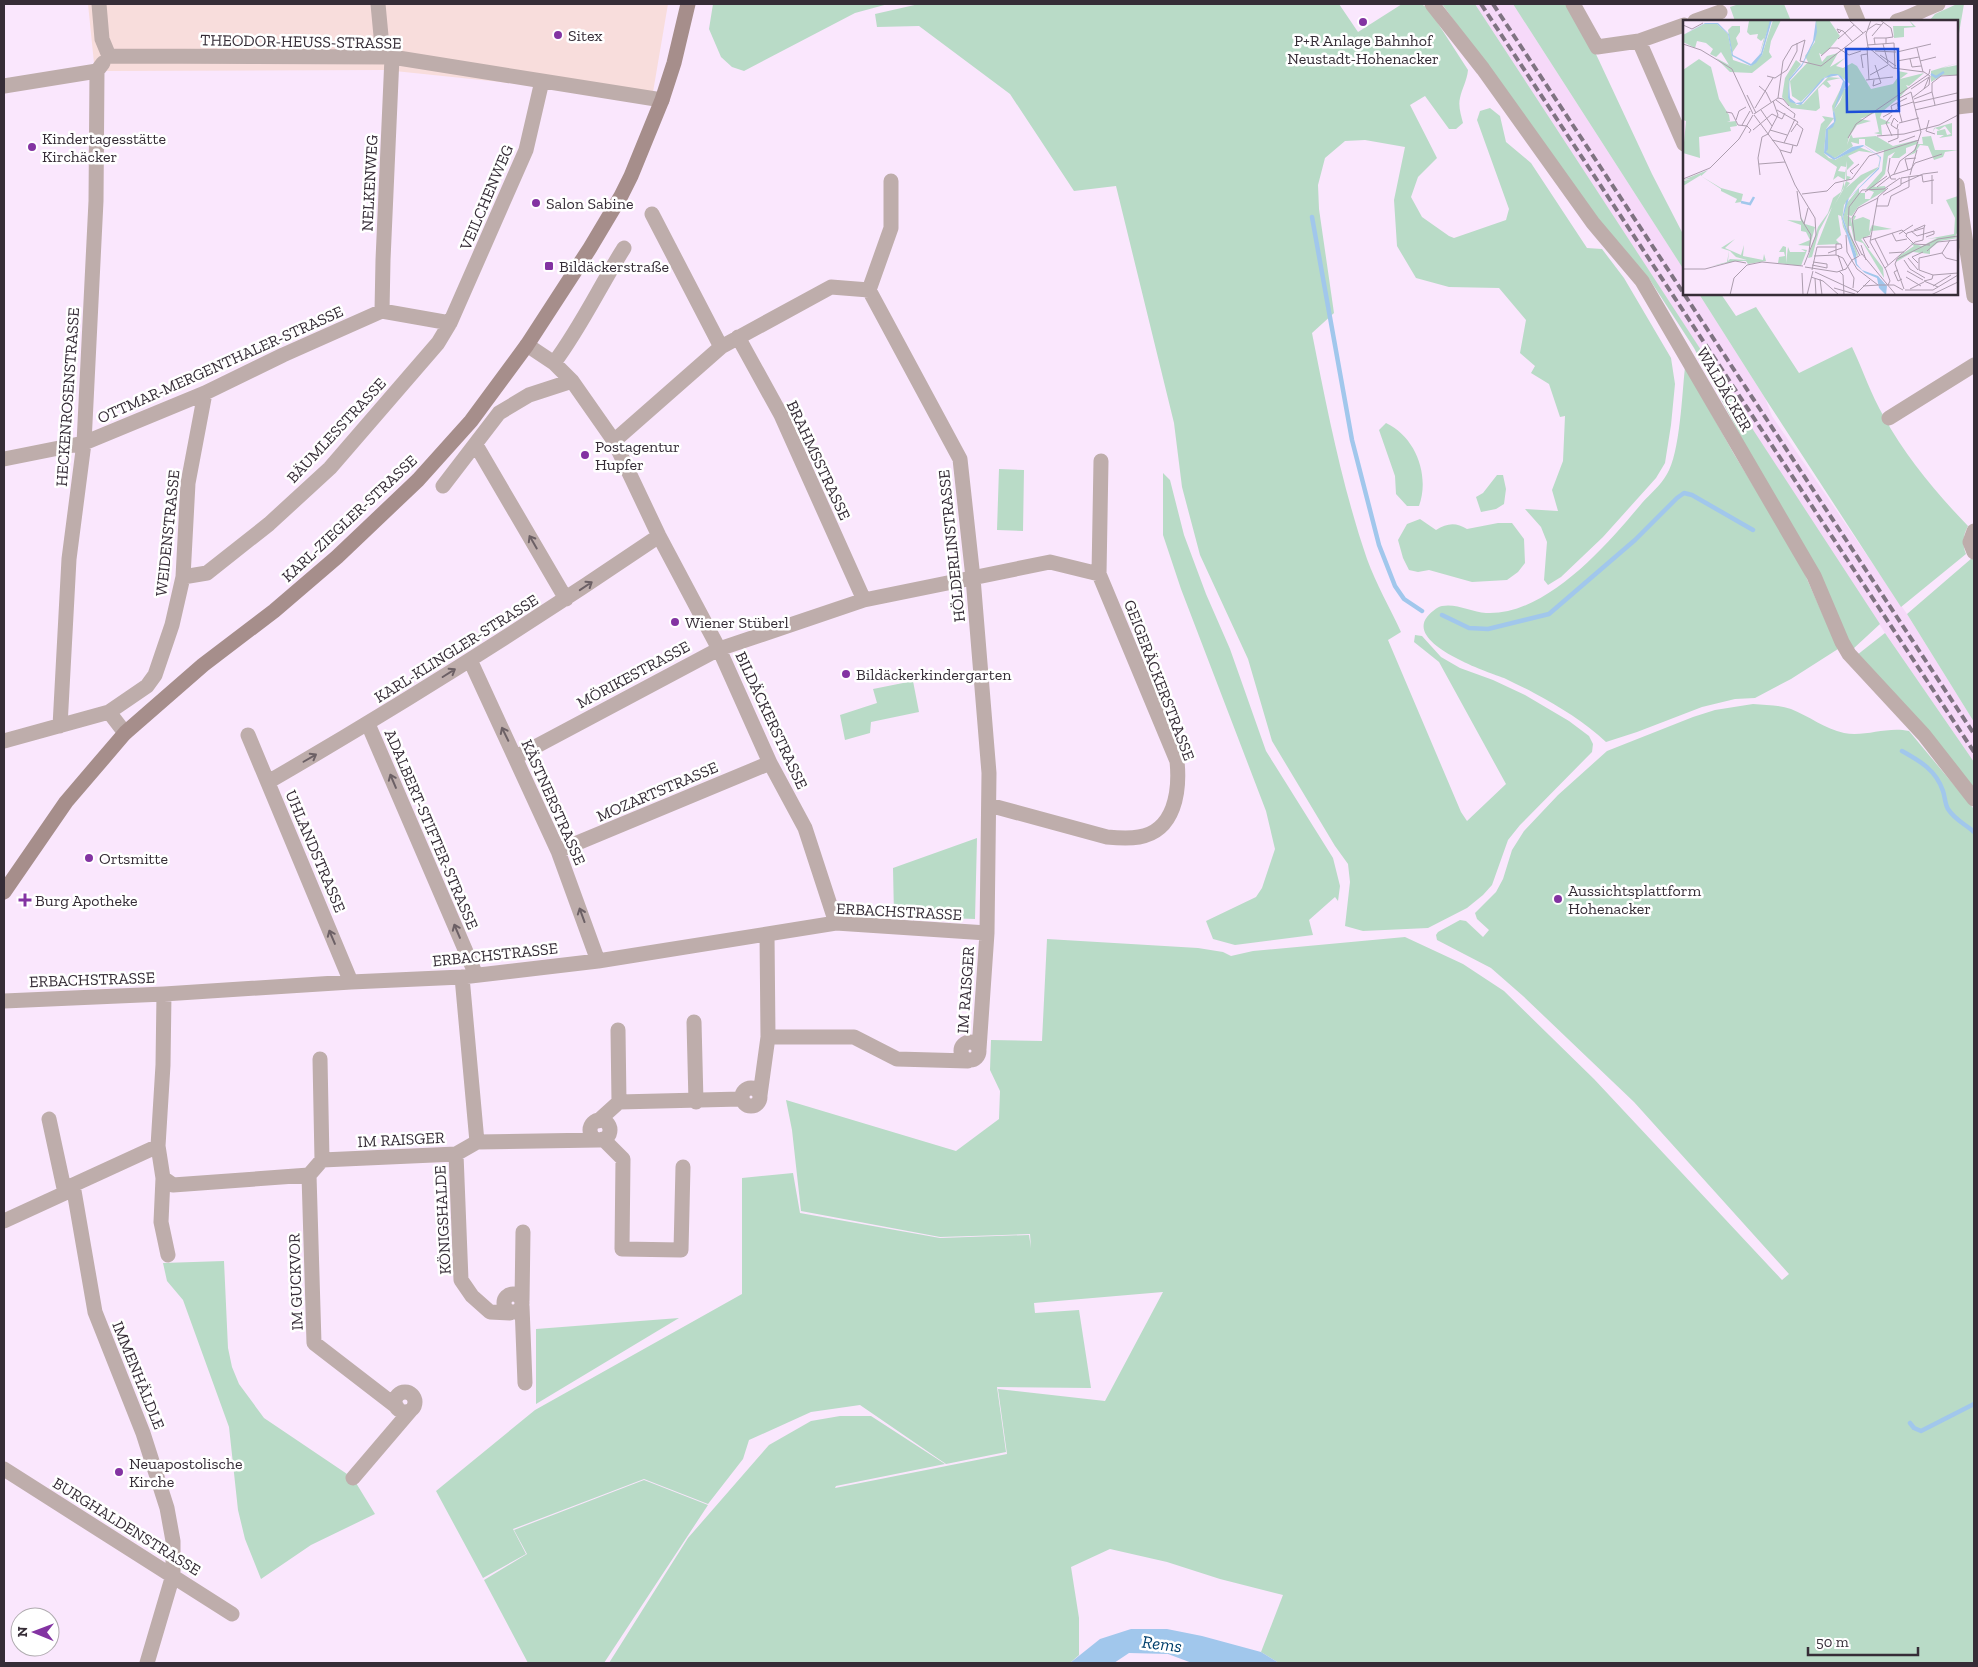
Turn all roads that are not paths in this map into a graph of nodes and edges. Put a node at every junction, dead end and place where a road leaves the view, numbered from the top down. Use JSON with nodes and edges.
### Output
{"nodes":[{"id":1,"x":98,"y":4,"type":"edge"},
{"id":2,"x":378,"y":4,"type":"edge"},
{"id":3,"x":688,"y":4,"type":"edge"},
{"id":4,"x":1432,"y":4,"type":"edge"},
{"id":5,"x":1574,"y":4,"type":"edge"},
{"id":6,"x":1851,"y":4,"type":"edge"},
{"id":7,"x":1938,"y":4,"type":"edge"},
{"id":8,"x":1720,"y":12,"type":"edge"},
{"id":9,"x":1698,"y":20,"type":"edge"},
{"id":10,"x":1858,"y":20,"type":"edge"},
{"id":11,"x":1906,"y":20,"type":"edge"},
{"id":12,"x":1683,"y":25,"type":"edge"},
{"id":13,"x":1639,"y":41,"type":"junction"},
{"id":14,"x":109,"y":56,"type":"junction"},
{"id":15,"x":388,"y":57,"type":"junction"},
{"id":16,"x":98,"y":71,"type":"junction"},
{"id":17,"x":542,"y":81,"type":"junction"},
{"id":18,"x":4,"y":86,"type":"edge"},
{"id":19,"x":662,"y":100,"type":"junction"},
{"id":20,"x":1974,"y":105,"type":"edge"},
{"id":21,"x":1958,"y":107,"type":"edge"},
{"id":22,"x":1683,"y":142,"type":"edge"},
{"id":23,"x":891,"y":182,"type":"dead end"},
{"id":24,"x":1958,"y":198,"type":"edge"},
{"id":25,"x":652,"y":214,"type":"dead end"},
{"id":26,"x":1961,"y":235,"type":"edge"},
{"id":27,"x":624,"y":248,"type":"dead end"},
{"id":28,"x":870,"y":290,"type":"junction"},
{"id":29,"x":1974,"y":296,"type":"edge"},
{"id":30,"x":382,"y":311,"type":"junction"},
{"id":31,"x":450,"y":322,"type":"junction"},
{"id":32,"x":738,"y":337,"type":"junction"},
{"id":33,"x":527,"y":345,"type":"junction"},
{"id":34,"x":721,"y":347,"type":"junction"},
{"id":35,"x":554,"y":363,"type":"junction"},
{"id":36,"x":1974,"y":365,"type":"edge"},
{"id":37,"x":572,"y":381,"type":"junction"},
{"id":38,"x":205,"y":393,"type":"junction"},
{"id":39,"x":1889,"y":418,"type":"dead end"},
{"id":40,"x":614,"y":441,"type":"junction"},
{"id":41,"x":84,"y":443,"type":"junction"},
{"id":42,"x":476,"y":445,"type":"junction"},
{"id":43,"x":4,"y":459,"type":"edge"},
{"id":44,"x":1101,"y":461,"type":"dead end"},
{"id":45,"x":443,"y":486,"type":"dead end"},
{"id":46,"x":1974,"y":531,"type":"edge"},
{"id":47,"x":659,"y":536,"type":"junction"},
{"id":48,"x":1974,"y":552,"type":"edge"},
{"id":49,"x":1099,"y":574,"type":"junction"},
{"id":50,"x":183,"y":577,"type":"junction"},
{"id":51,"x":973,"y":578,"type":"junction"},
{"id":52,"x":566,"y":599,"type":"junction"},
{"id":53,"x":864,"y":600,"type":"junction"},
{"id":54,"x":718,"y":649,"type":"junction"},
{"id":55,"x":470,"y":660,"type":"junction"},
{"id":56,"x":109,"y":712,"type":"junction"},
{"id":57,"x":368,"y":724,"type":"junction"},
{"id":58,"x":60,"y":726,"type":"junction"},
{"id":59,"x":125,"y":734,"type":"junction"},
{"id":60,"x":248,"y":735,"type":"dead end"},
{"id":61,"x":4,"y":741,"type":"edge"},
{"id":62,"x":516,"y":757,"type":"junction"},
{"id":63,"x":770,"y":763,"type":"junction"},
{"id":64,"x":268,"y":782,"type":"junction"},
{"id":65,"x":1974,"y":799,"type":"edge"},
{"id":66,"x":989,"y":805,"type":"junction"},
{"id":67,"x":558,"y":851,"type":"junction"},
{"id":68,"x":4,"y":892,"type":"edge"},
{"id":69,"x":836,"y":923,"type":"junction"},
{"id":70,"x":986,"y":933,"type":"junction"},
{"id":71,"x":767,"y":934,"type":"junction"},
{"id":72,"x":598,"y":961,"type":"junction"},
{"id":73,"x":469,"y":976,"type":"junction"},
{"id":74,"x":351,"y":982,"type":"junction"},
{"id":75,"x":164,"y":994,"type":"junction"},
{"id":76,"x":4,"y":1001,"type":"edge"},
{"id":77,"x":694,"y":1022,"type":"dead end"},
{"id":78,"x":618,"y":1030,"type":"dead end"},
{"id":79,"x":768,"y":1037,"type":"junction"},
{"id":80,"x":320,"y":1060,"type":"dead end"},
{"id":81,"x":619,"y":1102,"type":"junction"},
{"id":82,"x":696,"y":1102,"type":"junction"},
{"id":83,"x":49,"y":1119,"type":"dead end"},
{"id":84,"x":600,"y":1139,"type":"junction"},
{"id":85,"x":477,"y":1142,"type":"junction"},
{"id":86,"x":158,"y":1146,"type":"junction"},
{"id":87,"x":456,"y":1154,"type":"junction"},
{"id":88,"x":322,"y":1160,"type":"junction"},
{"id":89,"x":683,"y":1167,"type":"dead end"},
{"id":90,"x":309,"y":1175,"type":"junction"},
{"id":91,"x":163,"y":1178,"type":"junction"},
{"id":92,"x":69,"y":1189,"type":"junction"},
{"id":93,"x":4,"y":1221,"type":"edge"},
{"id":94,"x":523,"y":1232,"type":"dead end"},
{"id":95,"x":168,"y":1255,"type":"dead end"},
{"id":96,"x":518,"y":1306,"type":"junction"},
{"id":97,"x":524,"y":1383,"type":"dead end"},
{"id":98,"x":4,"y":1469,"type":"edge"},
{"id":99,"x":353,"y":1478,"type":"dead end"},
{"id":100,"x":173,"y":1575,"type":"junction"},
{"id":101,"x":232,"y":1614,"type":"dead end"},
{"id":102,"x":146,"y":1663,"type":"edge"}],
"edges":[{"from":1,"to":14,"type":"street"},
{"from":2,"to":15,"type":"street","name":"NELKENWEG"},
{"from":3,"to":19,"type":"street","name":"KARL-ZIEGLER-STRASSE"},
{"from":4,"to":65,"type":"street","name":"WALDÄCKER"},
{"from":5,"to":13,"type":"street"},
{"from":6,"to":10,"type":"street"},
{"from":7,"to":11,"type":"street"},
{"from":8,"to":9,"type":"street"},
{"from":12,"to":13,"type":"street"},
{"from":13,"to":22,"type":"street"},
{"from":14,"to":15,"type":"street","name":"THEODOR-HEUSS-STRASSE"},
{"from":14,"to":16,"type":"street"},
{"from":15,"to":17,"type":"street","name":"THEODOR-HEUSS-STRASSE"},
{"from":15,"to":30,"type":"street","name":"NELKENWEG"},
{"from":16,"to":18,"type":"street"},
{"from":16,"to":41,"type":"street","name":"HECKENROSENSTRASSE"},
{"from":17,"to":19,"type":"street","name":"THEODOR-HEUSS-STRASSE"},
{"from":17,"to":31,"type":"street","name":"VEILCHENWEG"},
{"from":19,"to":33,"type":"street","name":"KARL-ZIEGLER-STRASSE"},
{"from":20,"to":21,"type":"street"},
{"from":23,"to":28,"type":"street"},
{"from":24,"to":26,"type":"street"},
{"from":25,"to":34,"type":"street"},
{"from":26,"to":29,"type":"street"},
{"from":27,"to":35,"type":"street"},
{"from":28,"to":32,"type":"street"},
{"from":28,"to":51,"type":"street","name":"HÖLDERLINSTRASSE"},
{"from":30,"to":31,"type":"street"},
{"from":30,"to":38,"type":"street","name":"OTTMAR-MERGENTHALER-STRASSE"},
{"from":31,"to":50,"type":"street","name":"BÄUMLESSTRASSE"},
{"from":32,"to":34,"type":"street"},
{"from":32,"to":53,"type":"street","name":"BRAHMSSTRASSE"},
{"from":33,"to":35,"type":"street","name":"BILDÄCKERSTRASSE"},
{"from":33,"to":59,"type":"street","name":"KARL-ZIEGLER-STRASSE"},
{"from":34,"to":40,"type":"street"},
{"from":35,"to":37,"type":"street","name":"BILDÄCKERSTRASSE"},
{"from":36,"to":39,"type":"street"},
{"from":37,"to":40,"type":"street","name":"BILDÄCKERSTRASSE"},
{"from":37,"to":42,"type":"street"},
{"from":38,"to":41,"type":"street","name":"OTTMAR-MERGENTHALER-STRASSE"},
{"from":38,"to":50,"type":"street","name":"WEIDENSTRASSE"},
{"from":40,"to":47,"type":"street","name":"BILDÄCKERSTRASSE"},
{"from":41,"to":43,"type":"street","name":"OTTMAR-MERGENTHALER-STRASSE"},
{"from":41,"to":58,"type":"street","name":"HECKENROSENSTRASSE"},
{"from":42,"to":45,"type":"street"},
{"from":52,"to":42,"type":"street","one_way":true},
{"from":44,"to":49,"type":"street","name":"GEIGERÄCKERSTRASSE"},
{"from":46,"to":48,"type":"street"},
{"from":52,"to":47,"type":"street","name":"KARL-KLINGLER-STRASSE","one_way":true},
{"from":47,"to":54,"type":"street","name":"BILDÄCKERSTRASSE"},
{"from":49,"to":51,"type":"street"},
{"from":49,"to":66,"type":"street","name":"GEIGERÄCKERSTRASSE"},
{"from":50,"to":56,"type":"street","name":"WEIDENSTRASSE"},
{"from":51,"to":53,"type":"street","name":"MÖRIKESTRASSE"},
{"from":51,"to":66,"type":"street","name":"HÖLDERLINSTRASSE"},
{"from":52,"to":55,"type":"street","name":"KARL-KLINGLER-STRASSE"},
{"from":53,"to":54,"type":"street","name":"MÖRIKESTRASSE"},
{"from":54,"to":62,"type":"street","name":"MÖRIKESTRASSE"},
{"from":54,"to":63,"type":"street","name":"BILDÄCKERSTRASSE"},
{"from":57,"to":55,"type":"street","name":"KARL-KLINGLER-STRASSE","one_way":true},
{"from":62,"to":55,"type":"street","name":"KÄSTNERSTRASSE","one_way":true},
{"from":56,"to":58,"type":"street","name":"WEIDENSTRASSE"},
{"from":56,"to":59,"type":"street"},
{"from":64,"to":57,"type":"street","name":"KARL-KLINGLER-STRASSE","one_way":true},
{"from":73,"to":57,"type":"street","name":"ADALBERT-STIFTER-STRASSE","one_way":true},
{"from":58,"to":61,"type":"street","name":"WEIDENSTRASSE"},
{"from":59,"to":68,"type":"street","name":"KARL-ZIEGLER-STRASSE"},
{"from":60,"to":64,"type":"street","name":"UHLANDSTRASSE"},
{"from":62,"to":67,"type":"street","name":"KÄSTNERSTRASSE"},
{"from":63,"to":67,"type":"street","name":"MOZARTSTRASSE"},
{"from":63,"to":69,"type":"street","name":"BILDÄCKERSTRASSE"},
{"from":74,"to":64,"type":"street","name":"UHLANDSTRASSE","one_way":true},
{"from":66,"to":70,"type":"street","name":"HÖLDERLINSTRASSE"},
{"from":72,"to":67,"type":"street","name":"KÄSTNERSTRASSE","one_way":true},
{"from":69,"to":70,"type":"street","name":"ERBACHSTRASSE"},
{"from":69,"to":71,"type":"street","name":"ERBACHSTRASSE"},
{"from":70,"to":79,"type":"street","name":"IM RAISGER"},
{"from":71,"to":72,"type":"street","name":"ERBACHSTRASSE"},
{"from":71,"to":79,"type":"street"},
{"from":72,"to":73,"type":"street","name":"ERBACHSTRASSE"},
{"from":73,"to":74,"type":"street","name":"ERBACHSTRASSE"},
{"from":73,"to":85,"type":"street"},
{"from":74,"to":75,"type":"street","name":"ERBACHSTRASSE"},
{"from":75,"to":76,"type":"street","name":"ERBACHSTRASSE"},
{"from":75,"to":86,"type":"street"},
{"from":77,"to":82,"type":"street"},
{"from":78,"to":81,"type":"street"},
{"from":79,"to":82,"type":"street"},
{"from":80,"to":88,"type":"street"},
{"from":81,"to":82,"type":"street"},
{"from":81,"to":84,"type":"street"},
{"from":83,"to":92,"type":"street","name":"IMMENHÄLDLE"},
{"from":84,"to":85,"type":"street","name":"IM RAISGER"},
{"from":84,"to":89,"type":"street"},
{"from":85,"to":87,"type":"street","name":"IM RAISGER"},
{"from":86,"to":91,"type":"street"},
{"from":86,"to":92,"type":"street"},
{"from":87,"to":88,"type":"street","name":"IM RAISGER"},
{"from":87,"to":96,"type":"street","name":"KÖNIGSHALDE"},
{"from":88,"to":90,"type":"street"},
{"from":90,"to":91,"type":"street"},
{"from":90,"to":99,"type":"street","name":"IM GUCKVOR"},
{"from":91,"to":95,"type":"street"},
{"from":92,"to":93,"type":"street"},
{"from":92,"to":100,"type":"street","name":"IMMENHÄLDLE"},
{"from":94,"to":96,"type":"street"},
{"from":96,"to":97,"type":"street"},
{"from":98,"to":100,"type":"street","name":"BURGHALDENSTRASSE"},
{"from":100,"to":101,"type":"street","name":"BURGHALDENSTRASSE"},
{"from":100,"to":102,"type":"street","name":"IMMENHÄLDLE"}]}
